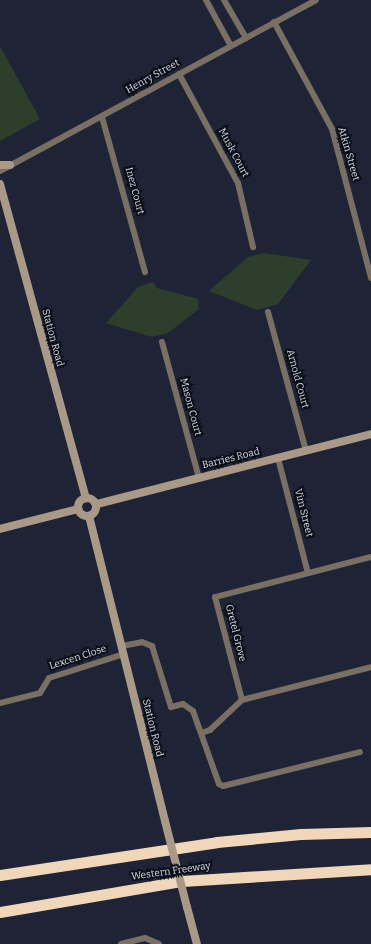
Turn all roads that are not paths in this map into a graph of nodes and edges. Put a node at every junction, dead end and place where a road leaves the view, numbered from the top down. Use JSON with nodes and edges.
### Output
{"nodes":[{"id":1,"x":206,"y":0,"type":"edge"},
{"id":2,"x":224,"y":0,"type":"edge"},
{"id":3,"x":316,"y":0,"type":"edge"},
{"id":4,"x":274,"y":22,"type":"junction"},
{"id":5,"x":246,"y":38,"type":"junction"},
{"id":6,"x":231,"y":46,"type":"junction"},
{"id":7,"x":179,"y":74,"type":"junction"},
{"id":8,"x":102,"y":117,"type":"junction"},
{"id":9,"x":0,"y":165,"type":"edge"},
{"id":10,"x":10,"y":165,"type":"junction"},
{"id":11,"x":0,"y":171,"type":"edge"},
{"id":12,"x":0,"y":184,"type":"edge"},
{"id":13,"x":253,"y":247,"type":"dead end"},
{"id":14,"x":145,"y":272,"type":"dead end"},
{"id":15,"x":371,"y":278,"type":"edge"},
{"id":16,"x":268,"y":312,"type":"dead end"},
{"id":17,"x":162,"y":342,"type":"dead end"},
{"id":18,"x":371,"y":434,"type":"edge"},
{"id":19,"x":306,"y":451,"type":"junction"},
{"id":20,"x":278,"y":458,"type":"junction"},
{"id":21,"x":199,"y":478,"type":"junction"},
{"id":22,"x":86,"y":498,"type":"junction"},
{"id":23,"x":97,"y":504,"type":"junction"},
{"id":24,"x":78,"y":509,"type":"junction"},
{"id":25,"x":89,"y":516,"type":"junction"},
{"id":26,"x":0,"y":530,"type":"edge"},
{"id":27,"x":371,"y":557,"type":"edge"},
{"id":28,"x":308,"y":573,"type":"junction"},
{"id":29,"x":123,"y":650,"type":"junction"},
{"id":30,"x":371,"y":667,"type":"edge"},
{"id":31,"x":242,"y":700,"type":"junction"},
{"id":32,"x":0,"y":703,"type":"edge"},
{"id":33,"x":202,"y":733,"type":"junction"},
{"id":34,"x":360,"y":752,"type":"dead end"},
{"id":35,"x":371,"y":832,"type":"edge"},
{"id":36,"x":371,"y":869,"type":"edge"},
{"id":37,"x":0,"y":874,"type":"edge"},
{"id":38,"x":0,"y":912,"type":"edge"},
{"id":39,"x":121,"y":944,"type":"edge"},
{"id":40,"x":159,"y":944,"type":"edge"},
{"id":41,"x":197,"y":944,"type":"edge"}],
"edges":[{"from":1,"to":6,"type":"street"},
{"from":2,"to":5,"type":"street"},
{"from":3,"to":4,"type":"street","name":"Henry Street"},
{"from":4,"to":5,"type":"street","name":"Henry Street"},
{"from":4,"to":15,"type":"street","name":"Atkin Street"},
{"from":5,"to":6,"type":"street","name":"Henry Street"},
{"from":6,"to":7,"type":"street","name":"Henry Street"},
{"from":7,"to":8,"type":"street","name":"Henry Street"},
{"from":7,"to":13,"type":"street","name":"Musk Court"},
{"from":8,"to":10,"type":"street","name":"Henry Street"},
{"from":8,"to":14,"type":"street","name":"Inez Court"},
{"from":9,"to":10,"type":"street"},
{"from":10,"to":11,"type":"street","name":"Henry Street"},
{"from":12,"to":22,"type":"street","name":"Station Road"},
{"from":16,"to":19,"type":"street","name":"Arnold Court"},
{"from":17,"to":21,"type":"street","name":"Mason Court"},
{"from":18,"to":19,"type":"street","name":"Barries Road"},
{"from":19,"to":20,"type":"street","name":"Barries Road"},
{"from":20,"to":21,"type":"street","name":"Barries Road"},
{"from":20,"to":28,"type":"street","name":"Vim Street"},
{"from":21,"to":23,"type":"street","name":"Barries Road"},
{"from":22,"to":23,"type":"street"},
{"from":22,"to":24,"type":"street"},
{"from":23,"to":25,"type":"street"},
{"from":24,"to":25,"type":"street"},
{"from":24,"to":26,"type":"street"},
{"from":25,"to":29,"type":"street","name":"Station Road"},
{"from":27,"to":28,"type":"street","name":"Gretel Grove"},
{"from":28,"to":31,"type":"street","name":"Gretel Grove"},
{"from":29,"to":32,"type":"street","name":"Lexcen Close"},
{"from":29,"to":33,"type":"street","name":"Lexcen Close"},
{"from":29,"to":41,"type":"street","name":"Station Road","bridge":true},
{"from":30,"to":31,"type":"street"},
{"from":31,"to":33,"type":"street"},
{"from":33,"to":34,"type":"street"},
{"from":35,"to":37,"type":"highway"},
{"from":36,"to":38,"type":"highway","name":"Western Freeway"},
{"from":39,"to":40,"type":"street"}]}
